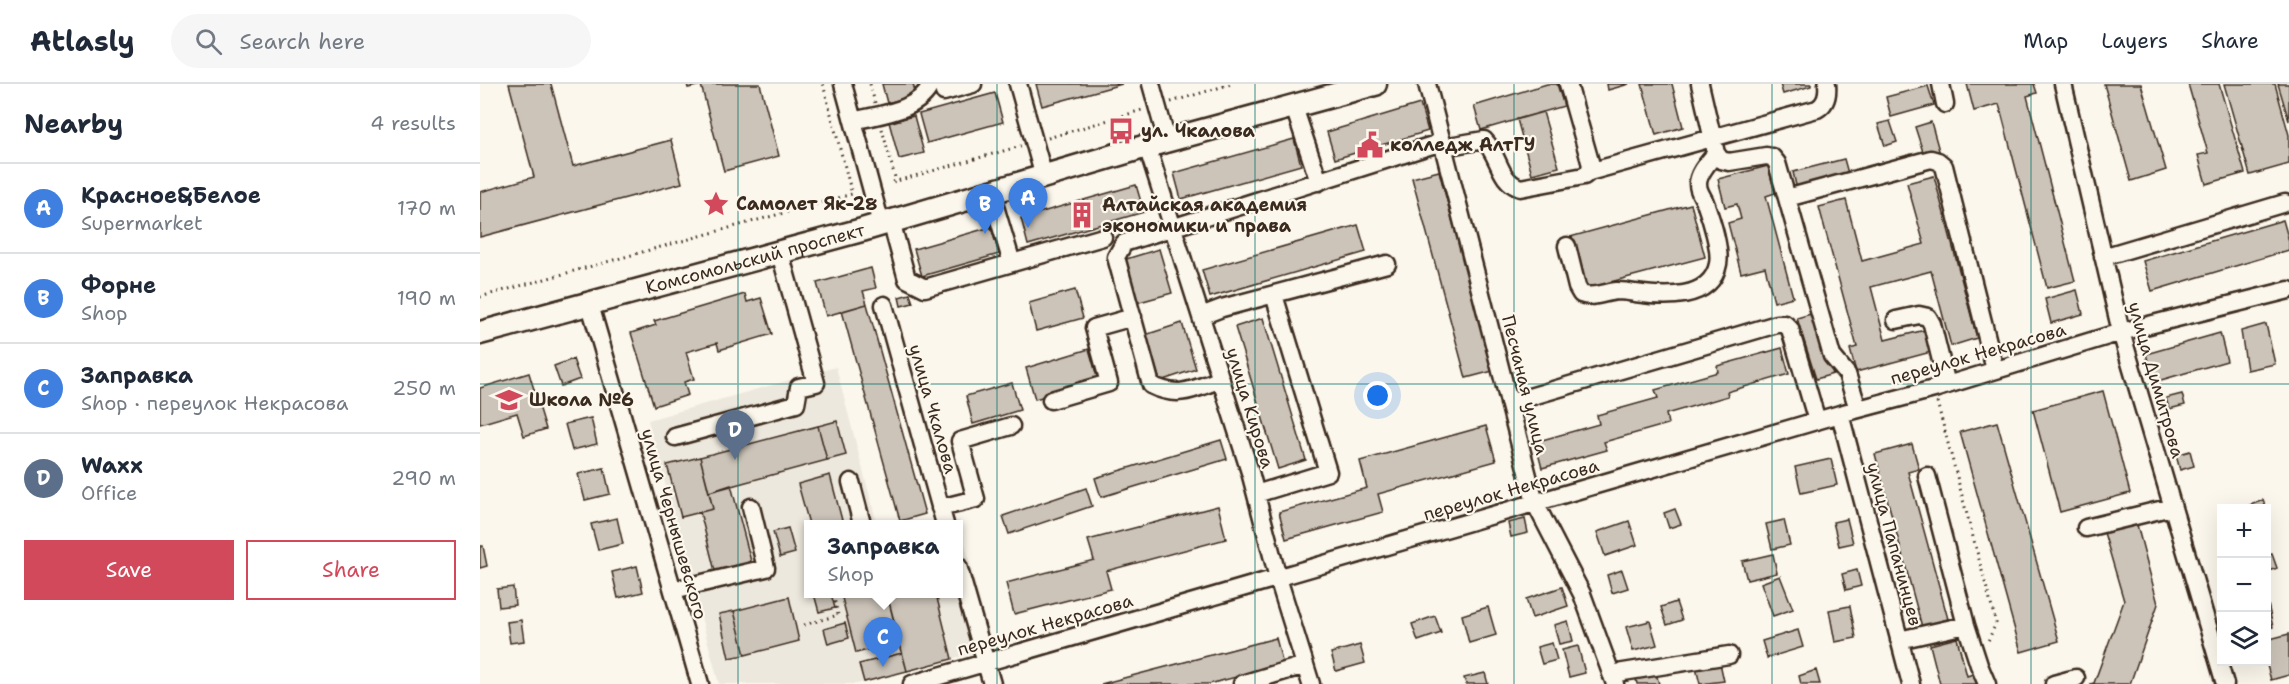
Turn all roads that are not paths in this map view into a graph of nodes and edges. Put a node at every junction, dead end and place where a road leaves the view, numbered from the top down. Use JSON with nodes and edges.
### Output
{"nodes":[{"id":1,"x":843,"y":84,"type":"edge"},
{"id":2,"x":973,"y":84,"type":"edge"},
{"id":3,"x":1018,"y":84,"type":"edge"},
{"id":4,"x":1151,"y":84,"type":"edge"},
{"id":5,"x":1375,"y":84,"type":"edge"},
{"id":6,"x":1427,"y":84,"type":"edge"},
{"id":7,"x":1568,"y":84,"type":"edge"},
{"id":8,"x":1700,"y":84,"type":"edge"},
{"id":9,"x":1827,"y":84,"type":"edge"},
{"id":10,"x":1941,"y":84,"type":"edge"},
{"id":11,"x":2063,"y":84,"type":"edge"},
{"id":12,"x":938,"y":88,"type":"edge"},
{"id":13,"x":1343,"y":89,"type":"edge"},
{"id":14,"x":1945,"y":104,"type":"dead end"},
{"id":15,"x":1294,"y":107,"type":"junction"},
{"id":16,"x":853,"y":121,"type":"junction"},
{"id":17,"x":1157,"y":143,"type":"junction"},
{"id":18,"x":1443,"y":144,"type":"junction"},
{"id":19,"x":1714,"y":146,"type":"junction"},
{"id":20,"x":1589,"y":172,"type":"junction"},
{"id":21,"x":1044,"y":177,"type":"junction"},
{"id":22,"x":1319,"y":182,"type":"junction"},
{"id":23,"x":991,"y":193,"type":"junction"},
{"id":24,"x":1787,"y":198,"type":"junction"},
{"id":25,"x":2285,"y":203,"type":"dead end"},
{"id":26,"x":886,"y":223,"type":"junction"},
{"id":27,"x":1172,"y":227,"type":"junction"},
{"id":28,"x":1103,"y":237,"type":"dead end"},
{"id":29,"x":1567,"y":246,"type":"dead end"},
{"id":30,"x":780,"y":253,"type":"junction"},
{"id":31,"x":2103,"y":257,"type":"junction"},
{"id":32,"x":1012,"y":263,"type":"junction"},
{"id":33,"x":1387,"y":264,"type":"dead end"},
{"id":34,"x":2289,"y":290,"type":"edge"},
{"id":35,"x":1274,"y":295,"type":"junction"},
{"id":36,"x":590,"y":305,"type":"junction"},
{"id":37,"x":884,"y":305,"type":"dead end"},
{"id":38,"x":1202,"y":316,"type":"junction"},
{"id":39,"x":1132,"y":317,"type":"junction"},
{"id":40,"x":1896,"y":320,"type":"dead end"},
{"id":41,"x":2121,"y":332,"type":"junction"},
{"id":42,"x":480,"y":333,"type":"edge"},
{"id":43,"x":1995,"y":370,"type":"junction"},
{"id":44,"x":1221,"y":379,"type":"junction"},
{"id":45,"x":1940,"y":387,"type":"junction"},
{"id":46,"x":1051,"y":400,"type":"dead end"},
{"id":47,"x":1509,"y":403,"type":"junction"},
{"id":48,"x":1858,"y":409,"type":"junction"},
{"id":49,"x":1840,"y":414,"type":"junction"},
{"id":50,"x":1817,"y":421,"type":"junction"},
{"id":51,"x":1011,"y":426,"type":"dead end"},
{"id":52,"x":675,"y":437,"type":"dead end"},
{"id":53,"x":1927,"y":476,"type":"dead end"},
{"id":54,"x":851,"y":482,"type":"dead end"},
{"id":55,"x":1256,"y":494,"type":"junction"},
{"id":56,"x":1535,"y":503,"type":"junction"},
{"id":57,"x":751,"y":507,"type":"dead end"},
{"id":58,"x":2172,"y":507,"type":"junction"},
{"id":59,"x":943,"y":516,"type":"edge"},
{"id":60,"x":861,"y":520,"type":"edge"},
{"id":61,"x":2086,"y":528,"type":"dead end"},
{"id":62,"x":1278,"y":578,"type":"junction"},
{"id":63,"x":963,"y":583,"type":"edge"},
{"id":64,"x":673,"y":590,"type":"junction"},
{"id":65,"x":1966,"y":625,"type":"junction"},
{"id":66,"x":1899,"y":640,"type":"junction"},
{"id":67,"x":1729,"y":655,"type":"dead end"},
{"id":68,"x":986,"y":663,"type":"junction"},
{"id":69,"x":1305,"y":665,"type":"junction"},
{"id":70,"x":2076,"y":678,"type":"dead end"},
{"id":71,"x":1613,"y":679,"type":"edge"},
{"id":72,"x":700,"y":684,"type":"edge"},
{"id":73,"x":912,"y":684,"type":"edge"},
{"id":74,"x":992,"y":684,"type":"edge"},
{"id":75,"x":1242,"y":684,"type":"edge"},
{"id":76,"x":1311,"y":684,"type":"edge"},
{"id":77,"x":1911,"y":684,"type":"edge"},
{"id":78,"x":1988,"y":684,"type":"edge"},
{"id":79,"x":2054,"y":684,"type":"edge"},
{"id":80,"x":2225,"y":684,"type":"edge"}],
"edges":[{"from":1,"to":16,"type":"street"},
{"from":2,"to":12,"type":"street"},
{"from":3,"to":21,"type":"street"},
{"from":4,"to":17,"type":"street","name":"улица Кирова"},
{"from":5,"to":13,"type":"main road","name":"Комсомольский проспект"},
{"from":6,"to":18,"type":"street","name":"Песчаная улица"},
{"from":7,"to":20,"type":"street"},
{"from":8,"to":19,"type":"street"},
{"from":9,"to":19,"type":"street"},
{"from":10,"to":14,"type":"street"},
{"from":11,"to":31,"type":"street","name":"улица Димитрова"},
{"from":12,"to":16,"type":"street"},
{"from":13,"to":15,"type":"main road","name":"Комсомольский проспект"},
{"from":15,"to":17,"type":"main road","name":"Комсомольский проспект"},
{"from":15,"to":22,"type":"street"},
{"from":16,"to":26,"type":"street"},
{"from":17,"to":21,"type":"main road","name":"Комсомольский проспект"},
{"from":17,"to":27,"type":"street","name":"улица Кирова"},
{"from":18,"to":20,"type":"street"},
{"from":18,"to":22,"type":"street"},
{"from":18,"to":47,"type":"street","name":"Песчаная улица"},
{"from":19,"to":20,"type":"street"},
{"from":19,"to":24,"type":"street"},
{"from":19,"to":29,"type":"street"},
{"from":21,"to":23,"type":"main road","name":"Комсомольский проспект"},
{"from":22,"to":27,"type":"street"},
{"from":23,"to":26,"type":"main road","name":"Комсомольский проспект"},
{"from":23,"to":32,"type":"street"},
{"from":24,"to":43,"type":"street"},
{"from":24,"to":48,"type":"street"},
{"from":25,"to":31,"type":"street"},
{"from":26,"to":30,"type":"main road","name":"Комсомольский проспект"},
{"from":26,"to":32,"type":"street"},
{"from":27,"to":38,"type":"street","name":"улица Кирова"},
{"from":27,"to":39,"type":"street"},
{"from":28,"to":32,"type":"street"},
{"from":30,"to":36,"type":"main road","name":"Комсомольский проспект"},
{"from":30,"to":52,"type":"street"},
{"from":31,"to":41,"type":"street","name":"улица Димитрова"},
{"from":33,"to":35,"type":"street"},
{"from":34,"to":41,"type":"street","name":"переулок Некрасова"},
{"from":35,"to":38,"type":"street"},
{"from":35,"to":55,"type":"street"},
{"from":36,"to":42,"type":"main road","name":"Комсомольский проспект"},
{"from":36,"to":64,"type":"street","name":"улица Чернышевского"},
{"from":37,"to":59,"type":"street","name":"улица Чкалова"},
{"from":38,"to":44,"type":"street","name":"улица Кирова"},
{"from":39,"to":44,"type":"street"},
{"from":39,"to":46,"type":"street"},
{"from":40,"to":45,"type":"street"},
{"from":41,"to":43,"type":"street","name":"переулок Некрасова"},
{"from":41,"to":58,"type":"street","name":"улица Димитрова"},
{"from":43,"to":45,"type":"street","name":"переулок Некрасова"},
{"from":44,"to":55,"type":"street","name":"улица Кирова"},
{"from":45,"to":48,"type":"street","name":"переулок Некрасова"},
{"from":47,"to":50,"type":"street"},
{"from":47,"to":56,"type":"street","name":"Песчаная улица"},
{"from":48,"to":49,"type":"street","name":"переулок Некрасова"},
{"from":49,"to":50,"type":"street","name":"переулок Некрасова"},
{"from":49,"to":66,"type":"street","name":"улица Папанинцев"},
{"from":50,"to":56,"type":"street","name":"переулок Некрасова"},
{"from":51,"to":59,"type":"street"},
{"from":53,"to":65,"type":"street"},
{"from":54,"to":60,"type":"street"},
{"from":55,"to":62,"type":"street","name":"улица Кирова"},
{"from":56,"to":62,"type":"street","name":"переулок Некрасова"},
{"from":56,"to":71,"type":"street","name":"Песчаная улица"},
{"from":57,"to":64,"type":"street"},
{"from":58,"to":61,"type":"street"},
{"from":58,"to":80,"type":"street","name":"улица Димитрова"},
{"from":62,"to":68,"type":"street","name":"переулок Некрасова"},
{"from":62,"to":69,"type":"street","name":"улица Кирова"},
{"from":63,"to":68,"type":"street"},
{"from":64,"to":72,"type":"street","name":"улица Чернышевского"},
{"from":65,"to":66,"type":"street"},
{"from":65,"to":78,"type":"street"},
{"from":66,"to":77,"type":"street","name":"улица Папанинцев"},
{"from":67,"to":71,"type":"street"},
{"from":68,"to":73,"type":"street","name":"переулок Некрасова"},
{"from":68,"to":74,"type":"street"},
{"from":69,"to":75,"type":"street"},
{"from":69,"to":76,"type":"street","name":"улица Кирова"},
{"from":70,"to":79,"type":"street"}]}
